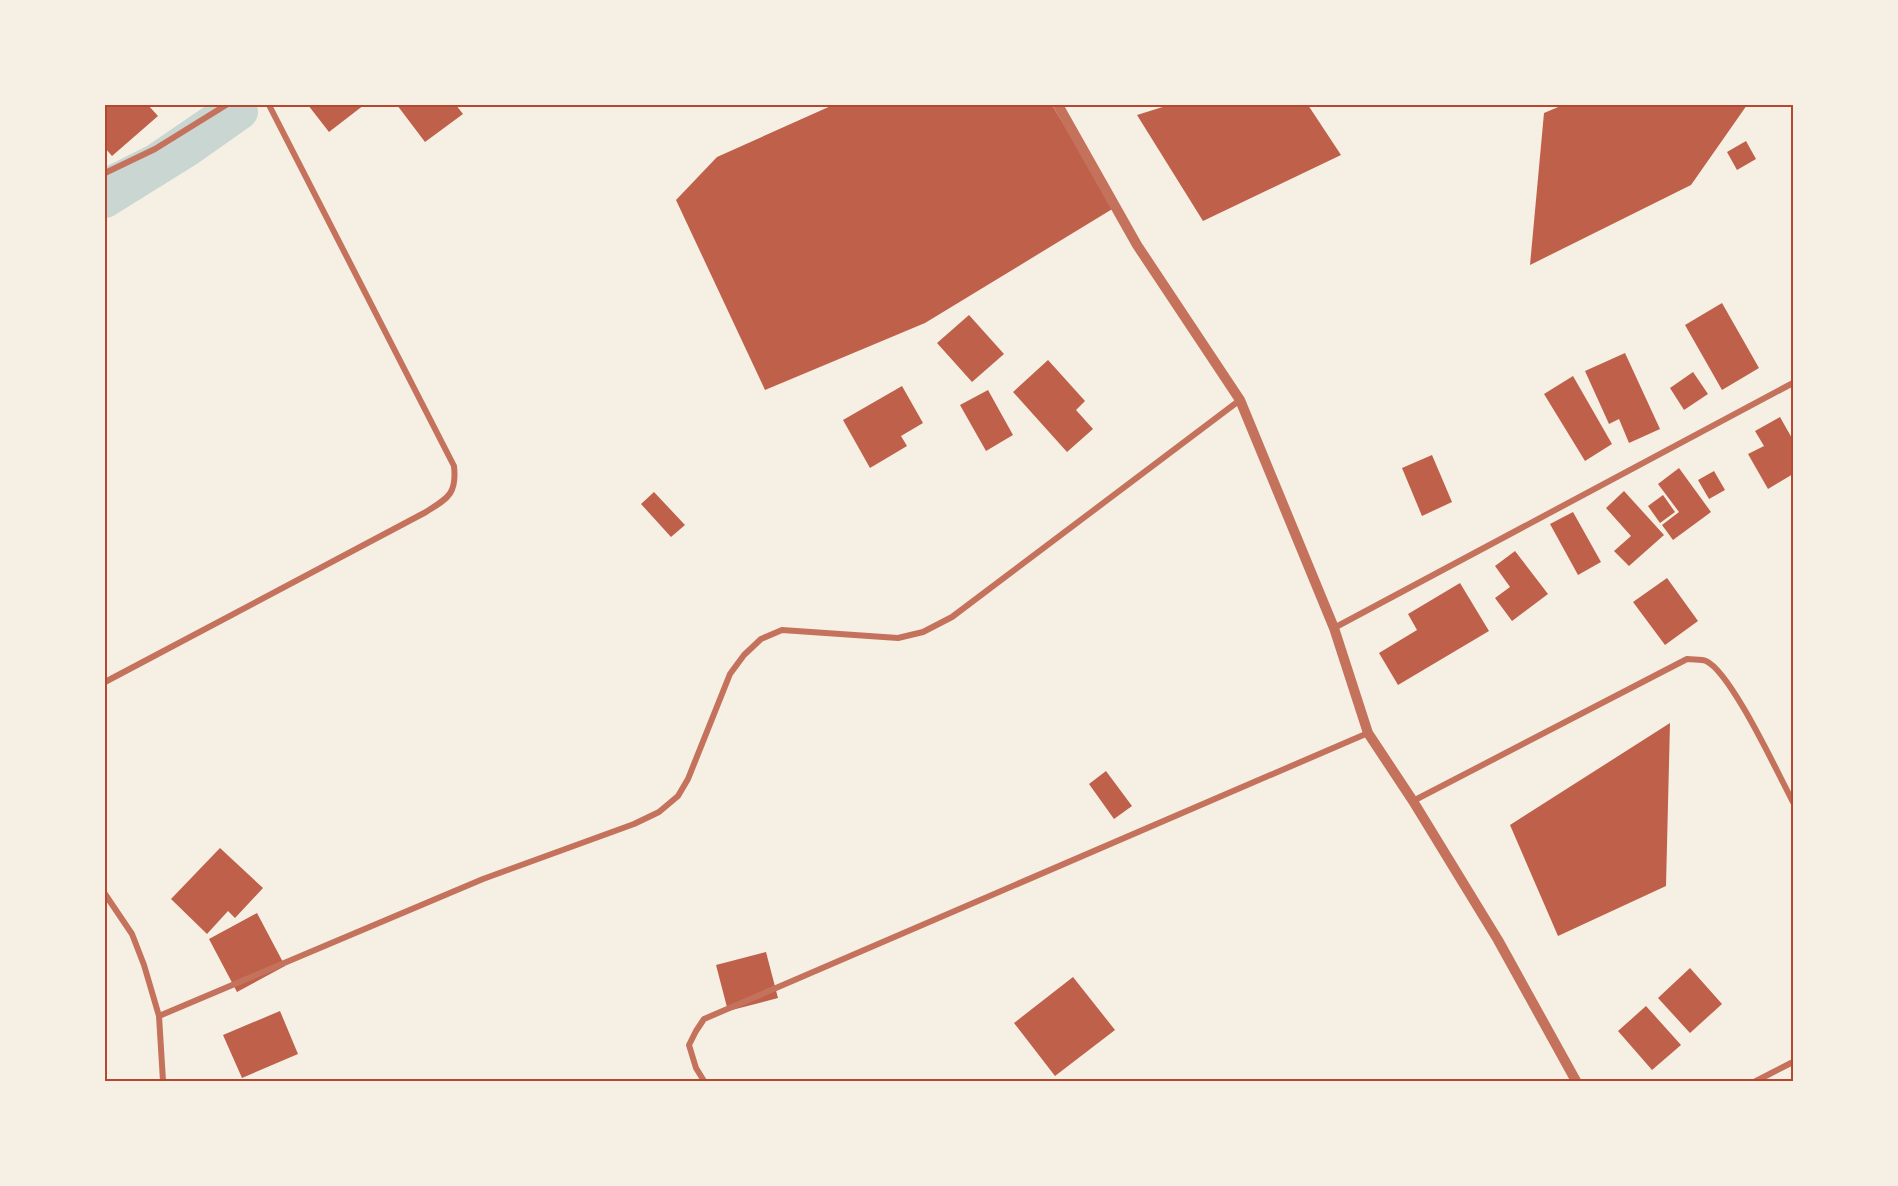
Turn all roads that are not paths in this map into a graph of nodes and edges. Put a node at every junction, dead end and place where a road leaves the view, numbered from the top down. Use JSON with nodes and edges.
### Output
{"nodes":[{"id":1,"x":226,"y":105,"type":"edge"},
{"id":2,"x":269,"y":105,"type":"edge"},
{"id":3,"x":1058,"y":105,"type":"edge"},
{"id":4,"x":105,"y":173,"type":"edge"},
{"id":5,"x":1793,"y":383,"type":"edge"},
{"id":6,"x":1240,"y":399,"type":"junction"},
{"id":7,"x":1334,"y":628,"type":"junction"},
{"id":8,"x":105,"y":682,"type":"edge"},
{"id":9,"x":1368,"y":734,"type":"junction"},
{"id":10,"x":1413,"y":801,"type":"junction"},
{"id":11,"x":1793,"y":802,"type":"edge"},
{"id":12,"x":105,"y":894,"type":"edge"},
{"id":13,"x":159,"y":1016,"type":"junction"},
{"id":14,"x":1793,"y":1062,"type":"edge"},
{"id":15,"x":163,"y":1081,"type":"edge"},
{"id":16,"x":704,"y":1081,"type":"edge"},
{"id":17,"x":1576,"y":1081,"type":"edge"},
{"id":18,"x":1756,"y":1081,"type":"edge"}],
"edges":[{"from":1,"to":4,"type":"street"},
{"from":2,"to":8,"type":"street"},
{"from":3,"to":6,"type":"street"},
{"from":5,"to":7,"type":"street"},
{"from":6,"to":7,"type":"street"},
{"from":6,"to":13,"type":"street"},
{"from":7,"to":9,"type":"street"},
{"from":9,"to":10,"type":"street"},
{"from":9,"to":16,"type":"street"},
{"from":10,"to":11,"type":"street"},
{"from":10,"to":17,"type":"street"},
{"from":12,"to":13,"type":"street"},
{"from":13,"to":15,"type":"street"},
{"from":14,"to":18,"type":"street"}]}
